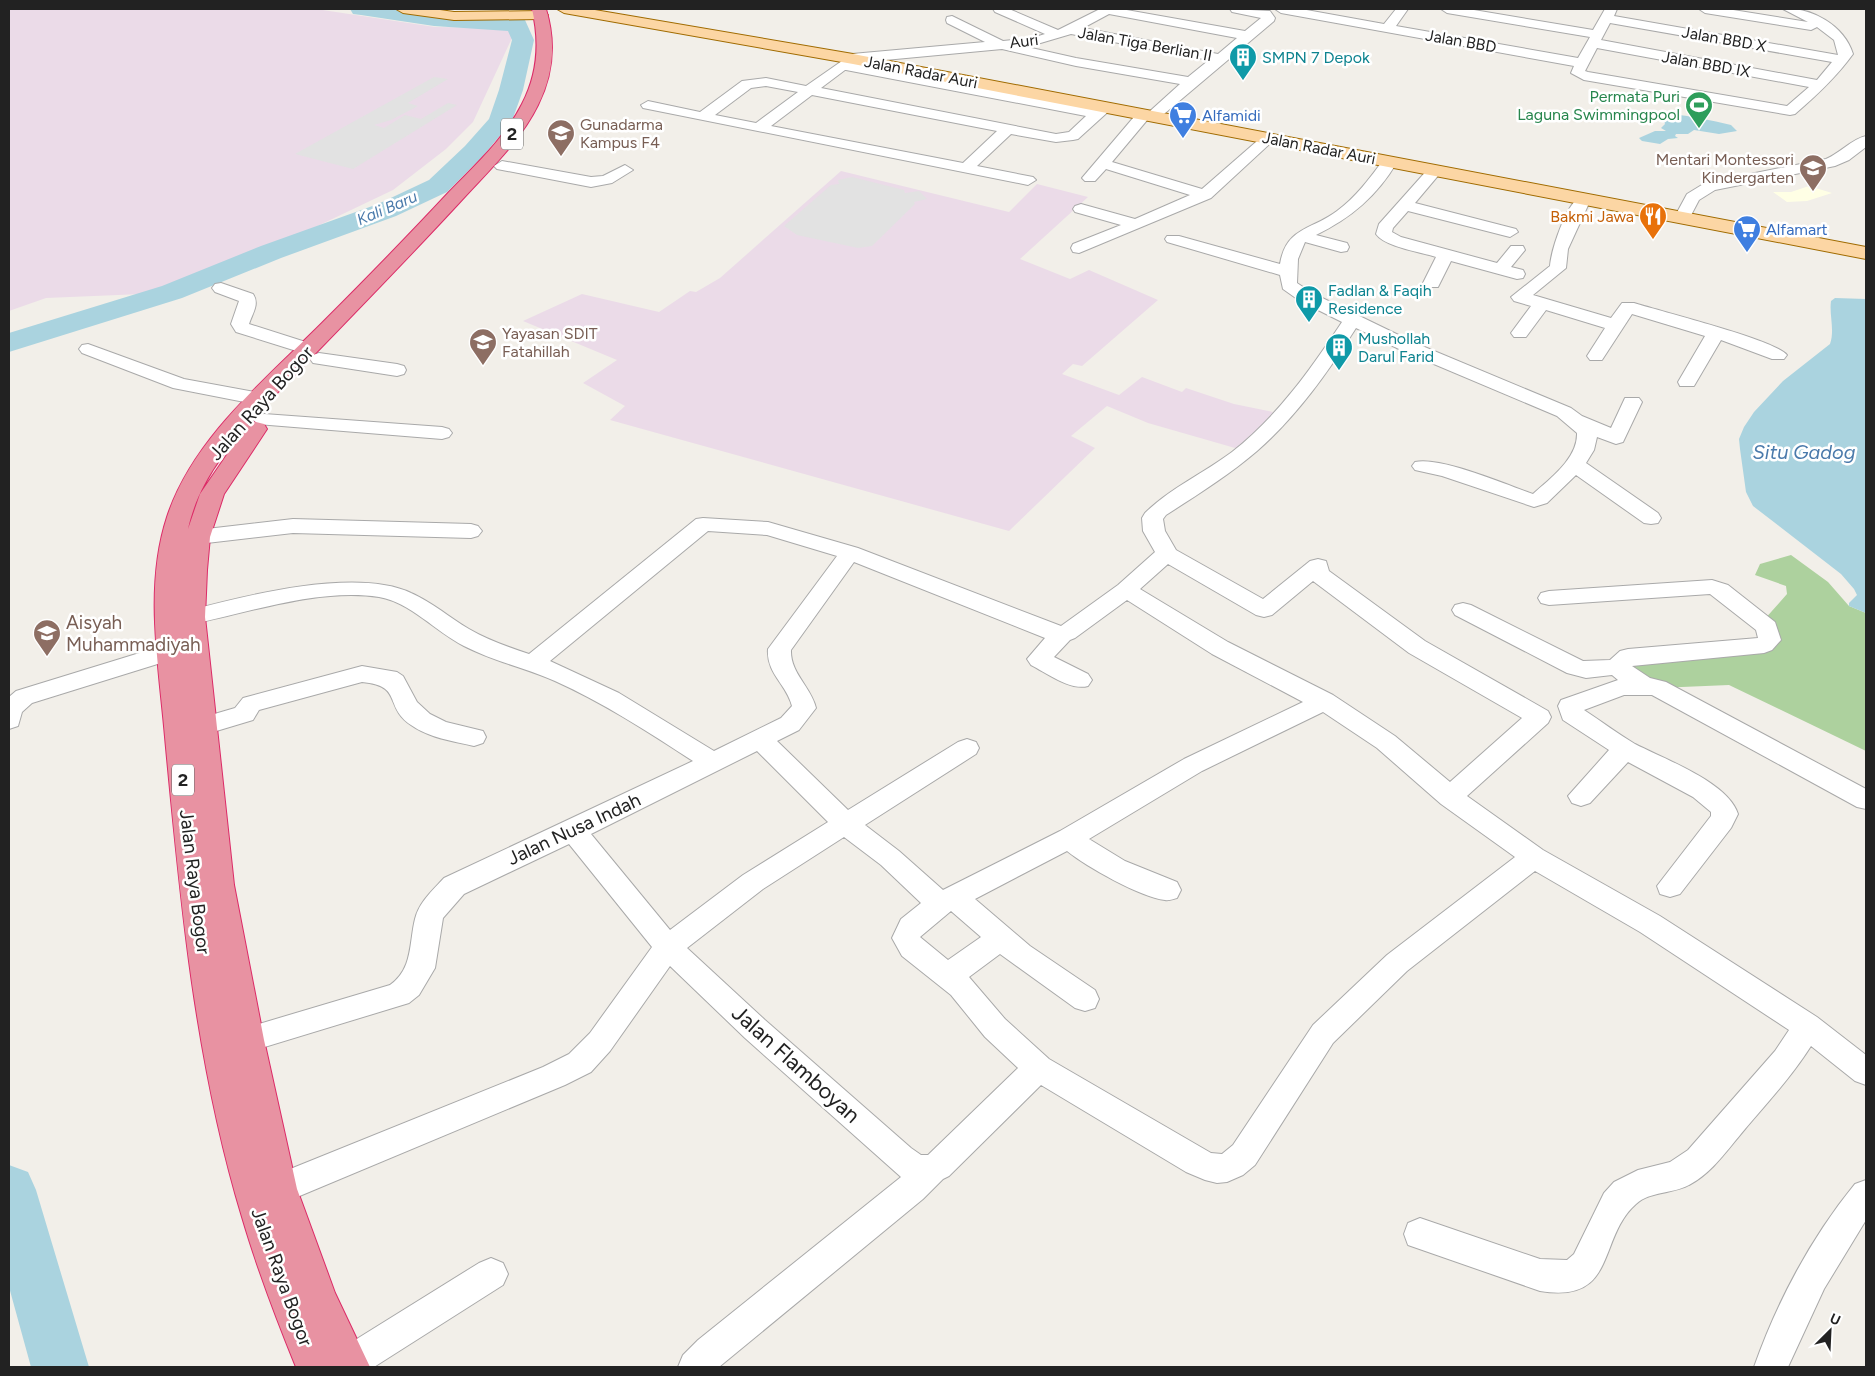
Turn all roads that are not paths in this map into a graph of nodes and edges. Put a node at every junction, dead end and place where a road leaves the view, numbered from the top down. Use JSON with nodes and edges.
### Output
{"nodes":[{"id":1,"x":403,"y":9,"type":"edge"},
{"id":2,"x":564,"y":9,"type":"edge"},
{"id":3,"x":999,"y":9,"type":"edge"},
{"id":4,"x":1108,"y":9,"type":"edge"},
{"id":5,"x":1236,"y":9,"type":"edge"},
{"id":6,"x":1281,"y":9,"type":"edge"},
{"id":7,"x":1402,"y":9,"type":"edge"},
{"id":8,"x":1447,"y":9,"type":"edge"},
{"id":9,"x":1705,"y":9,"type":"edge"},
{"id":10,"x":1789,"y":9,"type":"edge"},
{"id":11,"x":545,"y":11,"type":"edge"},
{"id":12,"x":1609,"y":11,"type":"edge"},
{"id":13,"x":952,"y":20,"type":"dead end"},
{"id":14,"x":1387,"y":28,"type":"junction"},
{"id":15,"x":1830,"y":29,"type":"junction"},
{"id":16,"x":1065,"y":33,"type":"junction"},
{"id":17,"x":1248,"y":36,"type":"junction"},
{"id":18,"x":1595,"y":39,"type":"junction"},
{"id":19,"x":999,"y":44,"type":"junction"},
{"id":20,"x":932,"y":52,"type":"junction"},
{"id":21,"x":1220,"y":58,"type":"junction"},
{"id":22,"x":1843,"y":60,"type":"junction"},
{"id":23,"x":822,"y":61,"type":"dead end"},
{"id":24,"x":847,"y":62,"type":"junction"},
{"id":25,"x":1582,"y":62,"type":"junction"},
{"id":26,"x":907,"y":70,"type":"junction"},
{"id":27,"x":1190,"y":82,"type":"junction"},
{"id":28,"x":1820,"y":85,"type":"junction"},
{"id":29,"x":809,"y":90,"type":"junction"},
{"id":30,"x":648,"y":105,"type":"dead end"},
{"id":31,"x":1101,"y":111,"type":"junction"},
{"id":32,"x":1149,"y":115,"type":"junction"},
{"id":33,"x":703,"y":117,"type":"junction"},
{"id":34,"x":759,"y":128,"type":"junction"},
{"id":35,"x":1008,"y":130,"type":"junction"},
{"id":36,"x":1269,"y":138,"type":"junction"},
{"id":37,"x":1866,"y":140,"type":"edge"},
{"id":38,"x":1128,"y":144,"type":"dead end"},
{"id":39,"x":1389,"y":162,"type":"junction"},
{"id":40,"x":502,"y":166,"type":"junction"},
{"id":41,"x":1111,"y":166,"type":"dead end"},
{"id":42,"x":967,"y":168,"type":"junction"},
{"id":43,"x":625,"y":170,"type":"dead end"},
{"id":44,"x":1434,"y":171,"type":"junction"},
{"id":45,"x":1090,"y":178,"type":"dead end"},
{"id":46,"x":1028,"y":180,"type":"dead end"},
{"id":47,"x":1206,"y":196,"type":"junction"},
{"id":48,"x":1582,"y":201,"type":"junction"},
{"id":49,"x":1404,"y":205,"type":"junction"},
{"id":50,"x":1080,"y":209,"type":"dead end"},
{"id":51,"x":1682,"y":218,"type":"junction"},
{"id":52,"x":1137,"y":224,"type":"junction"},
{"id":53,"x":1510,"y":232,"type":"dead end"},
{"id":54,"x":431,"y":234,"type":"junction"},
{"id":55,"x":1303,"y":236,"type":"junction"},
{"id":56,"x":1388,"y":237,"type":"junction"},
{"id":57,"x":1173,"y":239,"type":"dead end"},
{"id":58,"x":1371,"y":244,"type":"dead end"},
{"id":59,"x":1341,"y":247,"type":"dead end"},
{"id":60,"x":1079,"y":248,"type":"dead end"},
{"id":61,"x":1517,"y":250,"type":"dead end"},
{"id":62,"x":1866,"y":253,"type":"edge"},
{"id":63,"x":1446,"y":254,"type":"junction"},
{"id":64,"x":1500,"y":270,"type":"junction"},
{"id":65,"x":1288,"y":272,"type":"junction"},
{"id":66,"x":1517,"y":274,"type":"dead end"},
{"id":67,"x":1432,"y":283,"type":"dead end"},
{"id":68,"x":221,"y":288,"type":"dead end"},
{"id":69,"x":1542,"y":303,"type":"junction"},
{"id":70,"x":1353,"y":319,"type":"junction"},
{"id":71,"x":1615,"y":325,"type":"junction"},
{"id":72,"x":1520,"y":333,"type":"dead end"},
{"id":73,"x":1716,"y":333,"type":"junction"},
{"id":74,"x":88,"y":350,"type":"dead end"},
{"id":75,"x":314,"y":354,"type":"junction"},
{"id":76,"x":1778,"y":355,"type":"dead end"},
{"id":77,"x":1596,"y":356,"type":"dead end"},
{"id":78,"x":397,"y":370,"type":"dead end"},
{"id":79,"x":1687,"y":382,"type":"dead end"},
{"id":80,"x":1632,"y":402,"type":"dead end"},
{"id":81,"x":262,"y":409,"type":"junction"},
{"id":82,"x":1573,"y":418,"type":"junction"},
{"id":83,"x":442,"y":433,"type":"dead end"},
{"id":84,"x":1574,"y":464,"type":"junction"},
{"id":85,"x":1422,"y":466,"type":"dead end"},
{"id":86,"x":1651,"y":518,"type":"dead end"},
{"id":87,"x":471,"y":531,"type":"dead end"},
{"id":88,"x":198,"y":537,"type":"junction"},
{"id":89,"x":850,"y":553,"type":"junction"},
{"id":90,"x":1165,"y":553,"type":"junction"},
{"id":91,"x":1126,"y":590,"type":"junction"},
{"id":92,"x":1549,"y":598,"type":"dead end"},
{"id":93,"x":1463,"y":610,"type":"dead end"},
{"id":94,"x":192,"y":617,"type":"junction"},
{"id":95,"x":1062,"y":634,"type":"junction"},
{"id":96,"x":172,"y":651,"type":"junction"},
{"id":97,"x":532,"y":664,"type":"junction"},
{"id":98,"x":1616,"y":667,"type":"junction"},
{"id":99,"x":1080,"y":680,"type":"dead end"},
{"id":100,"x":1642,"y":684,"type":"junction"},
{"id":101,"x":1325,"y":701,"type":"junction"},
{"id":102,"x":9,"y":720,"type":"edge"},
{"id":103,"x":204,"y":726,"type":"junction"},
{"id":104,"x":474,"y":737,"type":"dead end"},
{"id":105,"x":761,"y":740,"type":"junction"},
{"id":106,"x":967,"y":748,"type":"dead end"},
{"id":107,"x":1625,"y":749,"type":"junction"},
{"id":108,"x":714,"y":763,"type":"junction"},
{"id":109,"x":1581,"y":796,"type":"dead end"},
{"id":110,"x":1450,"y":798,"type":"junction"},
{"id":111,"x":1866,"y":800,"type":"edge"},
{"id":112,"x":846,"y":824,"type":"junction"},
{"id":113,"x":573,"y":831,"type":"junction"},
{"id":114,"x":1069,"y":838,"type":"junction"},
{"id":115,"x":1534,"y":857,"type":"junction"},
{"id":116,"x":1670,"y":886,"type":"dead end"},
{"id":117,"x":1167,"y":890,"type":"dead end"},
{"id":118,"x":948,"y":901,"type":"junction"},
{"id":119,"x":1001,"y":938,"type":"junction"},
{"id":120,"x":668,"y":947,"type":"junction"},
{"id":121,"x":948,"y":976,"type":"junction"},
{"id":122,"x":1085,"y":999,"type":"dead end"},
{"id":123,"x":1807,"y":1026,"type":"junction"},
{"id":124,"x":247,"y":1040,"type":"junction"},
{"id":125,"x":218,"y":1048,"type":"junction"},
{"id":126,"x":1038,"y":1068,"type":"junction"},
{"id":127,"x":1866,"y":1072,"type":"edge"},
{"id":128,"x":931,"y":1170,"type":"junction"},
{"id":129,"x":279,"y":1189,"type":"junction"},
{"id":130,"x":1866,"y":1195,"type":"edge"},
{"id":131,"x":1420,"y":1234,"type":"dead end"},
{"id":132,"x":491,"y":1274,"type":"dead end"},
{"id":133,"x":339,"y":1367,"type":"edge"},
{"id":134,"x":695,"y":1367,"type":"edge"},
{"id":135,"x":1771,"y":1367,"type":"edge"}],
"edges":[{"from":1,"to":11,"type":"main road"},
{"from":2,"to":24,"type":"main road","name":"Jalan Radar Auri"},
{"from":3,"to":16,"type":"street"},
{"from":4,"to":16,"type":"street","name":"Auri"},
{"from":4,"to":17,"type":"street"},
{"from":5,"to":17,"type":"street"},
{"from":6,"to":14,"type":"street","name":"Jalan BBD"},
{"from":7,"to":14,"type":"street"},
{"from":8,"to":18,"type":"street","name":"Jalan BBD IX"},
{"from":9,"to":15,"type":"street"},
{"from":10,"to":15,"type":"street"},
{"from":11,"to":40,"type":"highway","name":"Jalan Raya Bogor","number":"2"},
{"from":11,"to":54,"type":"highway","name":"Jalan Raya Bogor","number":"2"},
{"from":12,"to":18,"type":"street"},
{"from":12,"to":22,"type":"street","name":"Jalan BBD X"},
{"from":13,"to":19,"type":"street"},
{"from":14,"to":25,"type":"street","name":"Jalan BBD"},
{"from":15,"to":22,"type":"street"},
{"from":16,"to":19,"type":"street","name":"Auri"},
{"from":16,"to":21,"type":"street","name":"Jalan Tiga Berlian II"},
{"from":17,"to":21,"type":"street"},
{"from":18,"to":25,"type":"street"},
{"from":18,"to":28,"type":"street","name":"Jalan BBD IX"},
{"from":19,"to":20,"type":"street","name":"Auri"},
{"from":19,"to":27,"type":"street"},
{"from":20,"to":24,"type":"street","name":"Auri"},
{"from":20,"to":26,"type":"street","name":"Auri"},
{"from":21,"to":27,"type":"street"},
{"from":22,"to":28,"type":"street"},
{"from":23,"to":24,"type":"street"},
{"from":24,"to":26,"type":"main road","name":"Jalan Radar Auri"},
{"from":24,"to":29,"type":"street"},
{"from":24,"to":31,"type":"street"},
{"from":25,"to":28,"type":"street"},
{"from":26,"to":31,"type":"main road","name":"Jalan Radar Auri"},
{"from":27,"to":32,"type":"street"},
{"from":29,"to":33,"type":"street"},
{"from":29,"to":34,"type":"street"},
{"from":29,"to":35,"type":"street"},
{"from":30,"to":33,"type":"street"},
{"from":31,"to":32,"type":"main road","name":"Jalan Radar Auri"},
{"from":31,"to":35,"type":"street"},
{"from":32,"to":36,"type":"main road","name":"Jalan Radar Auri"},
{"from":32,"to":38,"type":"street"},
{"from":32,"to":45,"type":"street"},
{"from":33,"to":34,"type":"street"},
{"from":34,"to":42,"type":"street"},
{"from":35,"to":42,"type":"street"},
{"from":36,"to":39,"type":"main road","name":"Jalan Radar Auri"},
{"from":36,"to":47,"type":"street"},
{"from":37,"to":51,"type":"street"},
{"from":39,"to":44,"type":"main road","name":"Jalan Radar Auri"},
{"from":39,"to":55,"type":"street"},
{"from":40,"to":43,"type":"street"},
{"from":40,"to":54,"type":"highway","name":"Jalan Raya Bogor","number":"2"},
{"from":41,"to":47,"type":"street"},
{"from":42,"to":46,"type":"street"},
{"from":44,"to":48,"type":"main road","name":"Jalan Radar Auri"},
{"from":44,"to":49,"type":"street"},
{"from":47,"to":52,"type":"street"},
{"from":48,"to":51,"type":"main road","name":"Jalan Radar Auri"},
{"from":48,"to":69,"type":"street"},
{"from":49,"to":53,"type":"street"},
{"from":49,"to":56,"type":"street"},
{"from":50,"to":52,"type":"street"},
{"from":51,"to":62,"type":"main road","name":"Jalan Radar Auri"},
{"from":52,"to":60,"type":"street"},
{"from":54,"to":75,"type":"highway","name":"Jalan Raya Bogor","number":"2"},
{"from":55,"to":59,"type":"street"},
{"from":55,"to":65,"type":"street"},
{"from":56,"to":58,"type":"street"},
{"from":56,"to":63,"type":"street"},
{"from":57,"to":65,"type":"street"},
{"from":61,"to":64,"type":"street"},
{"from":63,"to":64,"type":"street"},
{"from":63,"to":67,"type":"street"},
{"from":64,"to":66,"type":"street"},
{"from":65,"to":70,"type":"street"},
{"from":68,"to":75,"type":"street"},
{"from":69,"to":71,"type":"street"},
{"from":69,"to":72,"type":"street"},
{"from":70,"to":82,"type":"street"},
{"from":70,"to":90,"type":"street"},
{"from":71,"to":73,"type":"street"},
{"from":71,"to":77,"type":"street"},
{"from":73,"to":76,"type":"street"},
{"from":73,"to":79,"type":"street"},
{"from":74,"to":81,"type":"street"},
{"from":75,"to":78,"type":"street"},
{"from":75,"to":81,"type":"highway","name":"Jalan Raya Bogor","number":"2"},
{"from":80,"to":82,"type":"street"},
{"from":81,"to":83,"type":"street"},
{"from":81,"to":88,"type":"highway","name":"Jalan Raya Bogor","number":"2"},
{"from":81,"to":96,"type":"highway","name":"Jalan Raya Bogor","number":"2"},
{"from":82,"to":84,"type":"street"},
{"from":84,"to":85,"type":"street"},
{"from":84,"to":86,"type":"street"},
{"from":87,"to":88,"type":"street"},
{"from":88,"to":94,"type":"highway","name":"Jalan Raya Bogor","number":"2"},
{"from":89,"to":95,"type":"street"},
{"from":89,"to":97,"type":"street"},
{"from":89,"to":105,"type":"street","name":"Jalan Nusa Indah"},
{"from":90,"to":91,"type":"street"},
{"from":90,"to":110,"type":"street"},
{"from":91,"to":95,"type":"street"},
{"from":91,"to":101,"type":"street"},
{"from":92,"to":98,"type":"street"},
{"from":93,"to":98,"type":"street"},
{"from":94,"to":97,"type":"street"},
{"from":94,"to":103,"type":"highway","name":"Jalan Raya Bogor","number":"2"},
{"from":95,"to":99,"type":"street"},
{"from":96,"to":102,"type":"street"},
{"from":96,"to":125,"type":"highway","name":"Jalan Raya Bogor","number":"2"},
{"from":97,"to":108,"type":"street"},
{"from":98,"to":100,"type":"street"},
{"from":100,"to":107,"type":"street"},
{"from":100,"to":111,"type":"street"},
{"from":101,"to":110,"type":"street"},
{"from":101,"to":114,"type":"street"},
{"from":103,"to":104,"type":"street"},
{"from":103,"to":124,"type":"highway","name":"Jalan Raya Bogor","number":"2"},
{"from":105,"to":108,"type":"street","name":"Jalan Nusa Indah"},
{"from":105,"to":112,"type":"street"},
{"from":106,"to":112,"type":"street"},
{"from":107,"to":109,"type":"street"},
{"from":107,"to":116,"type":"street"},
{"from":108,"to":113,"type":"street","name":"Jalan Nusa Indah"},
{"from":110,"to":115,"type":"street"},
{"from":112,"to":118,"type":"street"},
{"from":112,"to":120,"type":"street"},
{"from":113,"to":120,"type":"street","name":"Jalan Flamboyan"},
{"from":113,"to":124,"type":"street","name":"Jalan Nusa Indah"},
{"from":114,"to":117,"type":"street"},
{"from":114,"to":118,"type":"street"},
{"from":115,"to":123,"type":"street"},
{"from":115,"to":126,"type":"street"},
{"from":118,"to":119,"type":"street"},
{"from":118,"to":121,"type":"street"},
{"from":119,"to":121,"type":"street"},
{"from":119,"to":122,"type":"street"},
{"from":120,"to":128,"type":"street","name":"Jalan Flamboyan"},
{"from":120,"to":129,"type":"street"},
{"from":121,"to":126,"type":"street"},
{"from":123,"to":127,"type":"street"},
{"from":123,"to":131,"type":"street"},
{"from":124,"to":125,"type":"street","name":"Jalan Nusa Indah"},
{"from":124,"to":129,"type":"highway","name":"Jalan Raya Bogor","number":"2"},
{"from":125,"to":133,"type":"highway","name":"Jalan Raya Bogor","number":"2"},
{"from":126,"to":128,"type":"street"},
{"from":128,"to":134,"type":"street"},
{"from":129,"to":133,"type":"highway","name":"Jalan Raya Bogor","number":"2"},
{"from":130,"to":135,"type":"street"},
{"from":132,"to":133,"type":"street"}]}
